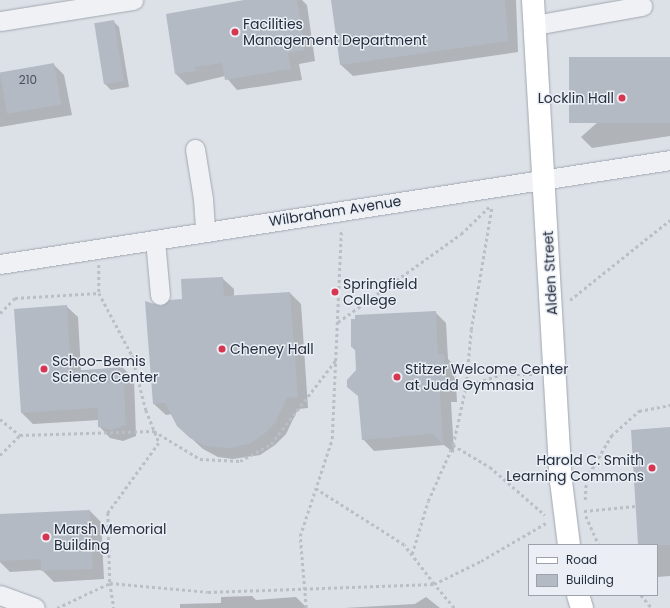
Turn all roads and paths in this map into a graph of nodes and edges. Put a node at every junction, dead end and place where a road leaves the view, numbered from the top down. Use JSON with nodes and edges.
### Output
{"nodes":[{"id":1,"x":133,"y":0,"type":"edge"},
{"id":2,"x":533,"y":0,"type":"edge"},
{"id":3,"x":113,"y":2,"type":"edge"},
{"id":4,"x":642,"y":6,"type":"dead end"},
{"id":5,"x":0,"y":21,"type":"edge"},
{"id":6,"x":535,"y":25,"type":"junction"},
{"id":7,"x":195,"y":149,"type":"dead end"},
{"id":8,"x":670,"y":160,"type":"edge"},
{"id":9,"x":544,"y":181,"type":"junction"},
{"id":10,"x":342,"y":210,"type":"junction"},
{"id":11,"x":670,"y":220,"type":"edge"},
{"id":12,"x":205,"y":232,"type":"junction"},
{"id":13,"x":155,"y":240,"type":"junction"},
{"id":14,"x":98,"y":248,"type":"junction"},
{"id":15,"x":0,"y":264,"type":"edge"},
{"id":16,"x":99,"y":293,"type":"junction"},
{"id":17,"x":160,"y":294,"type":"dead end"},
{"id":18,"x":0,"y":313,"type":"edge"},
{"id":19,"x":552,"y":314,"type":"junction"},
{"id":20,"x":338,"y":323,"type":"junction"},
{"id":21,"x":336,"y":360,"type":"junction"},
{"id":22,"x":556,"y":375,"type":"junction"},
{"id":23,"x":466,"y":386,"type":"junction"},
{"id":24,"x":670,"y":405,"type":"edge"},
{"id":25,"x":0,"y":419,"type":"edge"},
{"id":26,"x":154,"y":431,"type":"junction"},
{"id":27,"x":20,"y":435,"type":"junction"},
{"id":28,"x":453,"y":445,"type":"junction"},
{"id":29,"x":0,"y":455,"type":"edge"},
{"id":30,"x":316,"y":489,"type":"junction"},
{"id":31,"x":636,"y":506,"type":"dead end"},
{"id":32,"x":574,"y":512,"type":"junction"},
{"id":33,"x":569,"y":544,"type":"edge"},
{"id":34,"x":598,"y":544,"type":"edge"},
{"id":35,"x":412,"y":555,"type":"junction"},
{"id":36,"x":110,"y":583,"type":"junction"},
{"id":37,"x":434,"y":584,"type":"junction"},
{"id":38,"x":304,"y":589,"type":"junction"},
{"id":39,"x":0,"y":595,"type":"edge"},
{"id":40,"x":578,"y":596,"type":"edge"},
{"id":41,"x":642,"y":596,"type":"edge"},
{"id":42,"x":35,"y":608,"type":"edge"},
{"id":43,"x":57,"y":608,"type":"edge"},
{"id":44,"x":114,"y":608,"type":"edge"},
{"id":45,"x":306,"y":608,"type":"edge"},
{"id":46,"x":454,"y":608,"type":"edge"},
{"id":47,"x":582,"y":608,"type":"edge"},
{"id":48,"x":652,"y":608,"type":"edge"}],
"edges":[{"from":1,"to":3,"type":"street"},
{"from":2,"to":6,"type":"main road","name":"Alden Street"},
{"from":3,"to":5,"type":"street"},
{"from":4,"to":6,"type":"street"},
{"from":6,"to":9,"type":"main road","name":"Alden Street"},
{"from":7,"to":12,"type":"street"},
{"from":8,"to":9,"type":"street","name":"Wilbraham Avenue"},
{"from":9,"to":10,"type":"street","name":"Wilbraham Avenue"},
{"from":9,"to":19,"type":"main road","name":"Alden Street"},
{"from":10,"to":12,"type":"street","name":"Wilbraham Avenue"},
{"from":10,"to":20,"type":"path"},
{"from":11,"to":19,"type":"path"},
{"from":12,"to":13,"type":"street","name":"Wilbraham Avenue"},
{"from":13,"to":14,"type":"street","name":"Wilbraham Avenue"},
{"from":13,"to":17,"type":"street"},
{"from":14,"to":15,"type":"street","name":"Wilbraham Avenue"},
{"from":14,"to":16,"type":"path"},
{"from":16,"to":18,"type":"path"},
{"from":16,"to":26,"type":"path"},
{"from":19,"to":22,"type":"main road","name":"Alden Street"},
{"from":20,"to":21,"type":"path"},
{"from":20,"to":23,"type":"path"},
{"from":21,"to":26,"type":"path"},
{"from":21,"to":30,"type":"path"},
{"from":22,"to":23,"type":"path"},
{"from":22,"to":32,"type":"main road","name":"Alden Street"},
{"from":23,"to":28,"type":"path"},
{"from":24,"to":32,"type":"path"},
{"from":25,"to":27,"type":"path"},
{"from":26,"to":27,"type":"path"},
{"from":26,"to":36,"type":"path"},
{"from":27,"to":29,"type":"path"},
{"from":28,"to":35,"type":"path"},
{"from":28,"to":37,"type":"path"},
{"from":30,"to":35,"type":"path"},
{"from":30,"to":38,"type":"path"},
{"from":31,"to":32,"type":"path"},
{"from":32,"to":33,"type":"main road","name":"Alden Street"},
{"from":32,"to":34,"type":"path"},
{"from":35,"to":37,"type":"path"},
{"from":36,"to":38,"type":"path"},
{"from":36,"to":43,"type":"path"},
{"from":36,"to":44,"type":"path"},
{"from":37,"to":38,"type":"path"},
{"from":37,"to":46,"type":"path"},
{"from":38,"to":45,"type":"path"},
{"from":39,"to":42,"type":"street"},
{"from":40,"to":47,"type":"main road"},
{"from":41,"to":48,"type":"path"}]}
